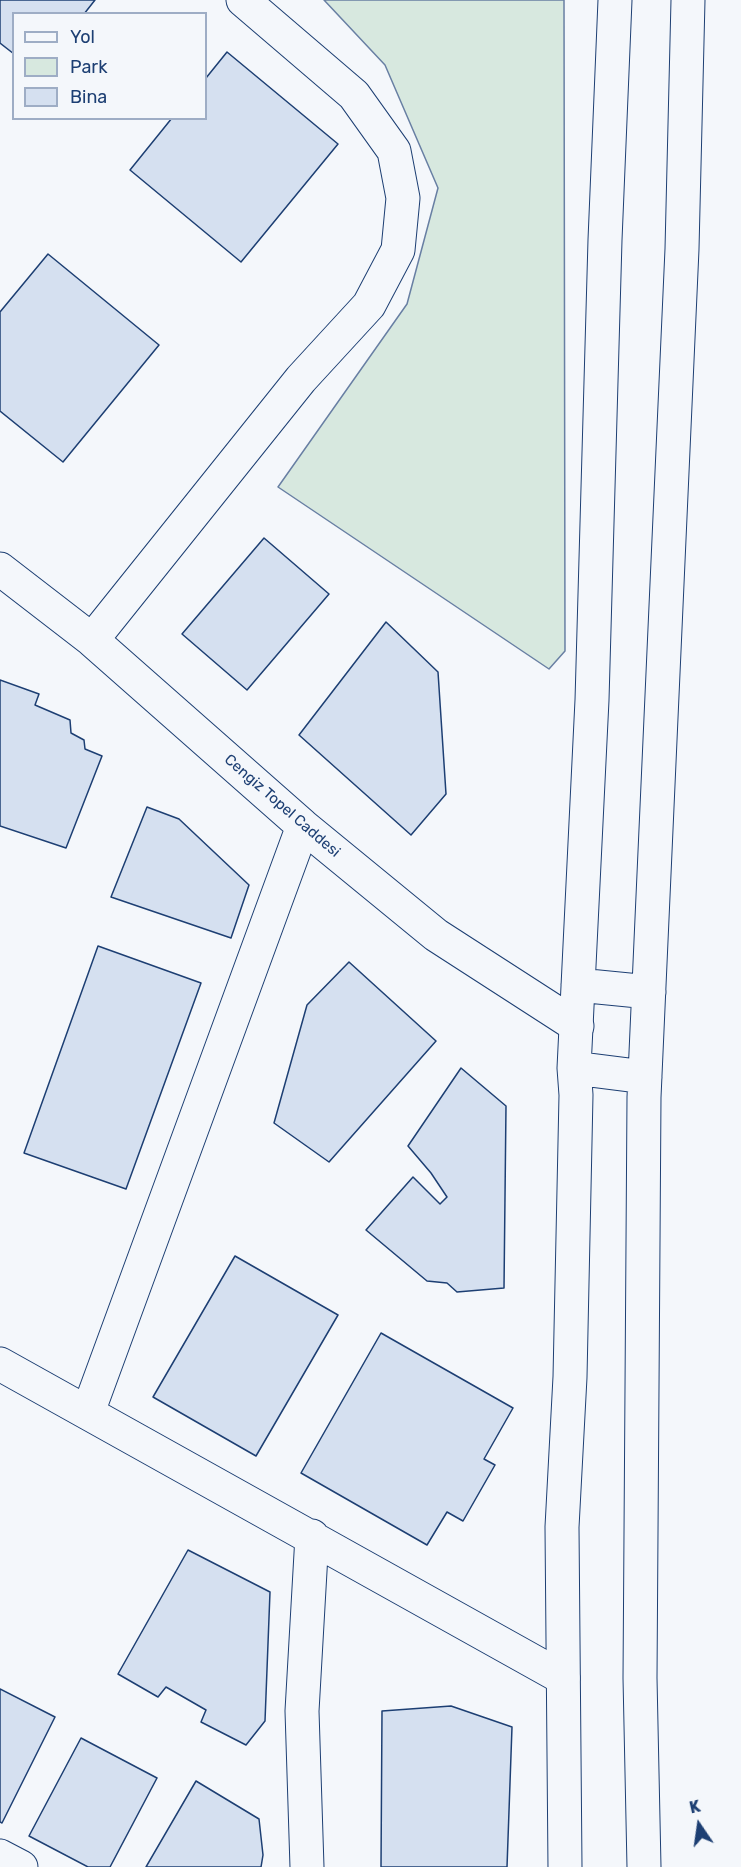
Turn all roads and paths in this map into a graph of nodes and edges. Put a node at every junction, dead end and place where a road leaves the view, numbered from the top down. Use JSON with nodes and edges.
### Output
{"nodes":[{"id":1,"x":243,"y":0,"type":"edge"},
{"id":2,"x":615,"y":0,"type":"edge"},
{"id":3,"x":688,"y":0,"type":"edge"},
{"id":4,"x":0,"y":569,"type":"edge"},
{"id":5,"x":92,"y":640,"type":"junction"},
{"id":6,"x":303,"y":826,"type":"junction"},
{"id":7,"x":578,"y":985,"type":"junction"},
{"id":8,"x":649,"y":992,"type":"junction"},
{"id":9,"x":577,"y":1026,"type":"junction"},
{"id":10,"x":574,"y":1068,"type":"junction"},
{"id":11,"x":645,"y":1077,"type":"junction"},
{"id":12,"x":0,"y":1364,"type":"edge"},
{"id":13,"x":88,"y":1412,"type":"junction"},
{"id":14,"x":312,"y":1536,"type":"junction"},
{"id":15,"x":563,"y":1677,"type":"junction"},
{"id":16,"x":0,"y":1856,"type":"edge"},
{"id":17,"x":21,"y":1867,"type":"edge"},
{"id":18,"x":307,"y":1867,"type":"edge"},
{"id":19,"x":565,"y":1867,"type":"edge"},
{"id":20,"x":644,"y":1867,"type":"edge"}],
"edges":[{"from":1,"to":5,"type":"main road"},
{"from":2,"to":7,"type":"main road"},
{"from":3,"to":8,"type":"main road"},
{"from":4,"to":5,"type":"main road","name":"Cengiz Topel Caddesi"},
{"from":5,"to":6,"type":"main road","name":"Cengiz Topel Caddesi"},
{"from":6,"to":9,"type":"main road","name":"Cengiz Topel Caddesi"},
{"from":6,"to":13,"type":"main road"},
{"from":7,"to":8,"type":"main road"},
{"from":7,"to":9,"type":"main road"},
{"from":8,"to":11,"type":"main road"},
{"from":9,"to":10,"type":"main road"},
{"from":10,"to":11,"type":"main road"},
{"from":10,"to":15,"type":"main road"},
{"from":11,"to":20,"type":"main road"},
{"from":12,"to":13,"type":"main road"},
{"from":13,"to":14,"type":"main road"},
{"from":14,"to":15,"type":"main road"},
{"from":14,"to":18,"type":"main road"},
{"from":15,"to":19,"type":"main road"},
{"from":16,"to":17,"type":"main road"}]}
